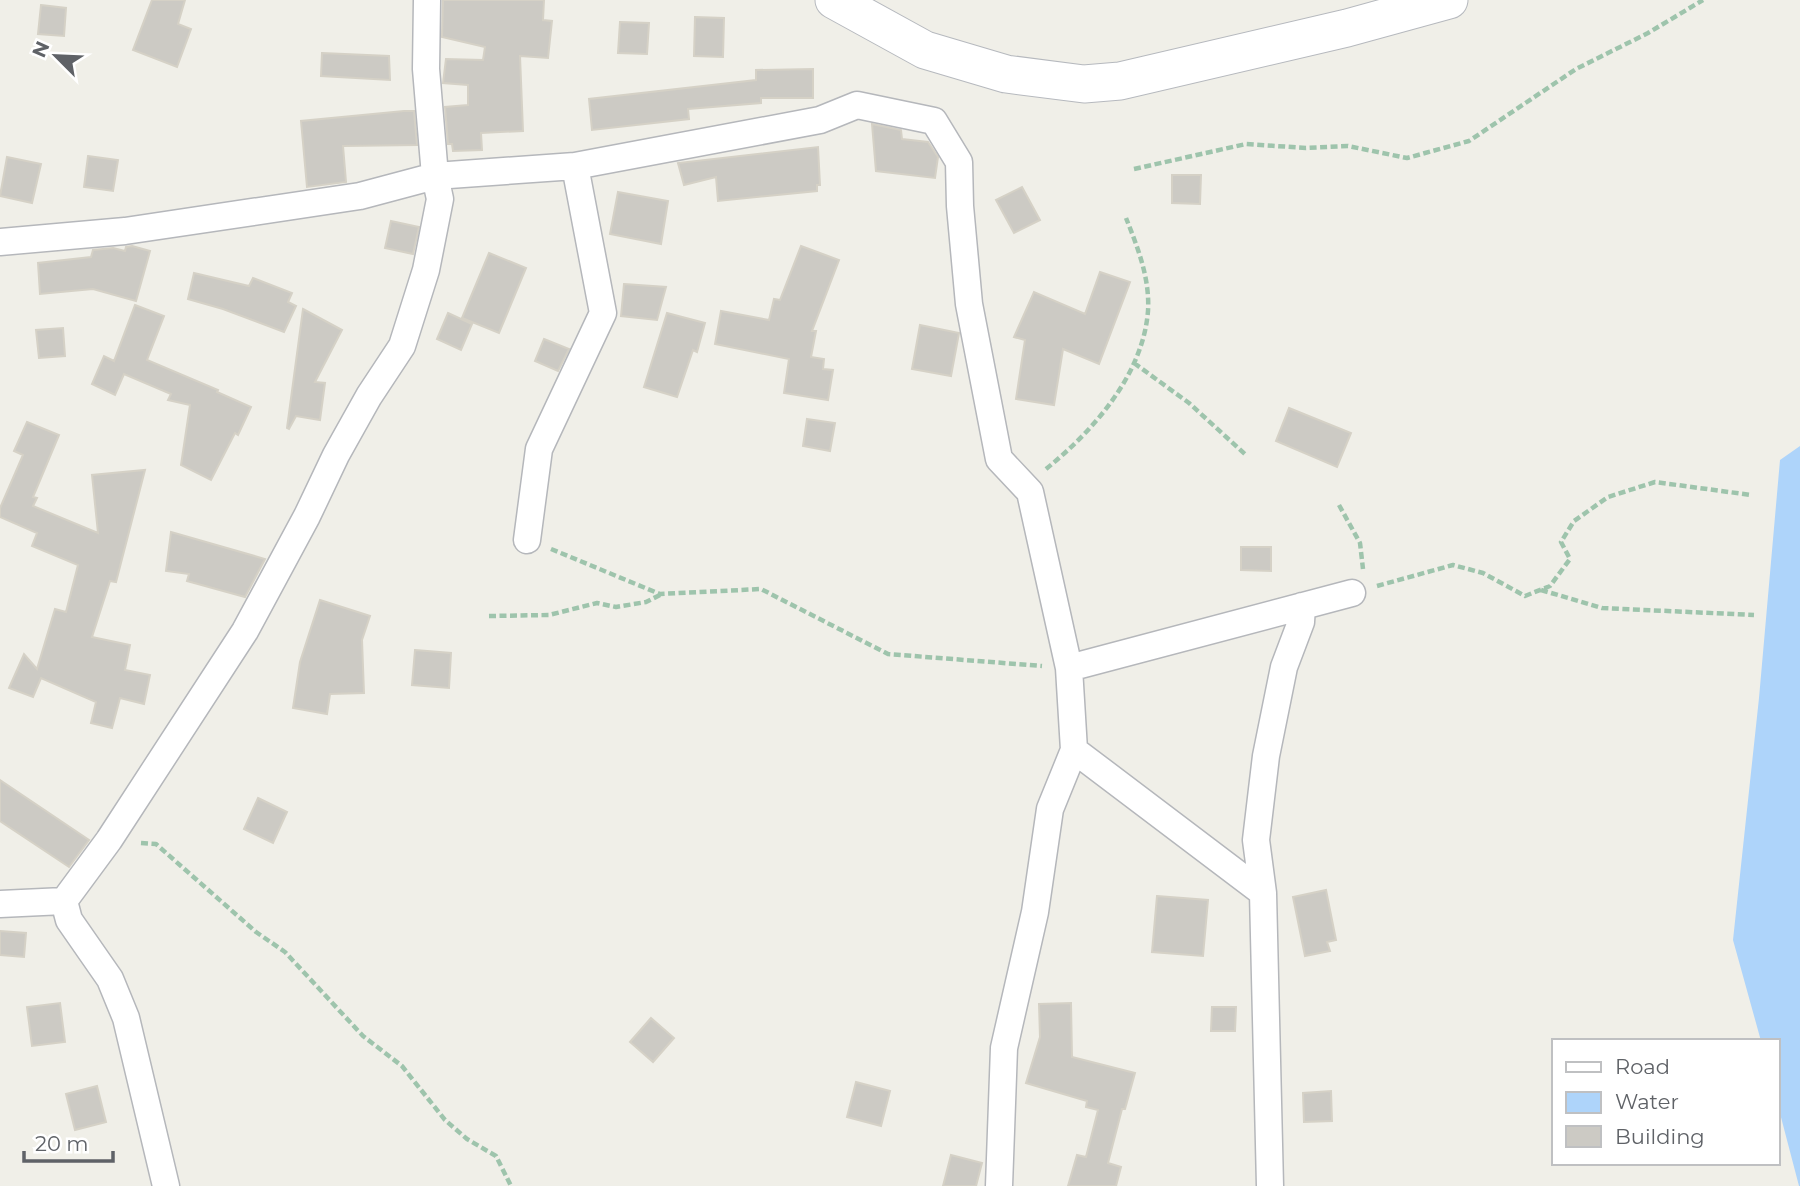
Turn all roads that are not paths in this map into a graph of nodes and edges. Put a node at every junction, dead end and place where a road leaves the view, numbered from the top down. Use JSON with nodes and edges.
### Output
{"nodes":[{"id":1,"x":427,"y":0,"type":"edge"},
{"id":2,"x":834,"y":0,"type":"edge"},
{"id":3,"x":1448,"y":0,"type":"edge"},
{"id":4,"x":575,"y":166,"type":"junction"},
{"id":5,"x":435,"y":176,"type":"junction"},
{"id":6,"x":0,"y":242,"type":"edge"},
{"id":7,"x":527,"y":540,"type":"road end"},
{"id":8,"x":1352,"y":593,"type":"road end"},
{"id":9,"x":1302,"y":606,"type":"junction"},
{"id":10,"x":1069,"y":668,"type":"junction"},
{"id":11,"x":1074,"y":750,"type":"junction"},
{"id":12,"x":1263,"y":893,"type":"junction"},
{"id":13,"x":64,"y":901,"type":"junction"},
{"id":14,"x":0,"y":904,"type":"edge"},
{"id":15,"x":166,"y":1186,"type":"edge"},
{"id":16,"x":999,"y":1186,"type":"edge"},
{"id":17,"x":1270,"y":1186,"type":"edge"}],
"edges":[{"from":1,"to":5,"type":"street"},
{"from":2,"to":3,"type":"main road"},
{"from":4,"to":5,"type":"street"},
{"from":4,"to":7,"type":"street"},
{"from":4,"to":10,"type":"street"},
{"from":5,"to":6,"type":"street"},
{"from":5,"to":13,"type":"street"},
{"from":8,"to":9,"type":"street"},
{"from":9,"to":10,"type":"street"},
{"from":9,"to":12,"type":"street"},
{"from":10,"to":11,"type":"street"},
{"from":11,"to":12,"type":"street"},
{"from":11,"to":16,"type":"street"},
{"from":12,"to":17,"type":"street"},
{"from":13,"to":14,"type":"street"},
{"from":13,"to":15,"type":"street"}]}
